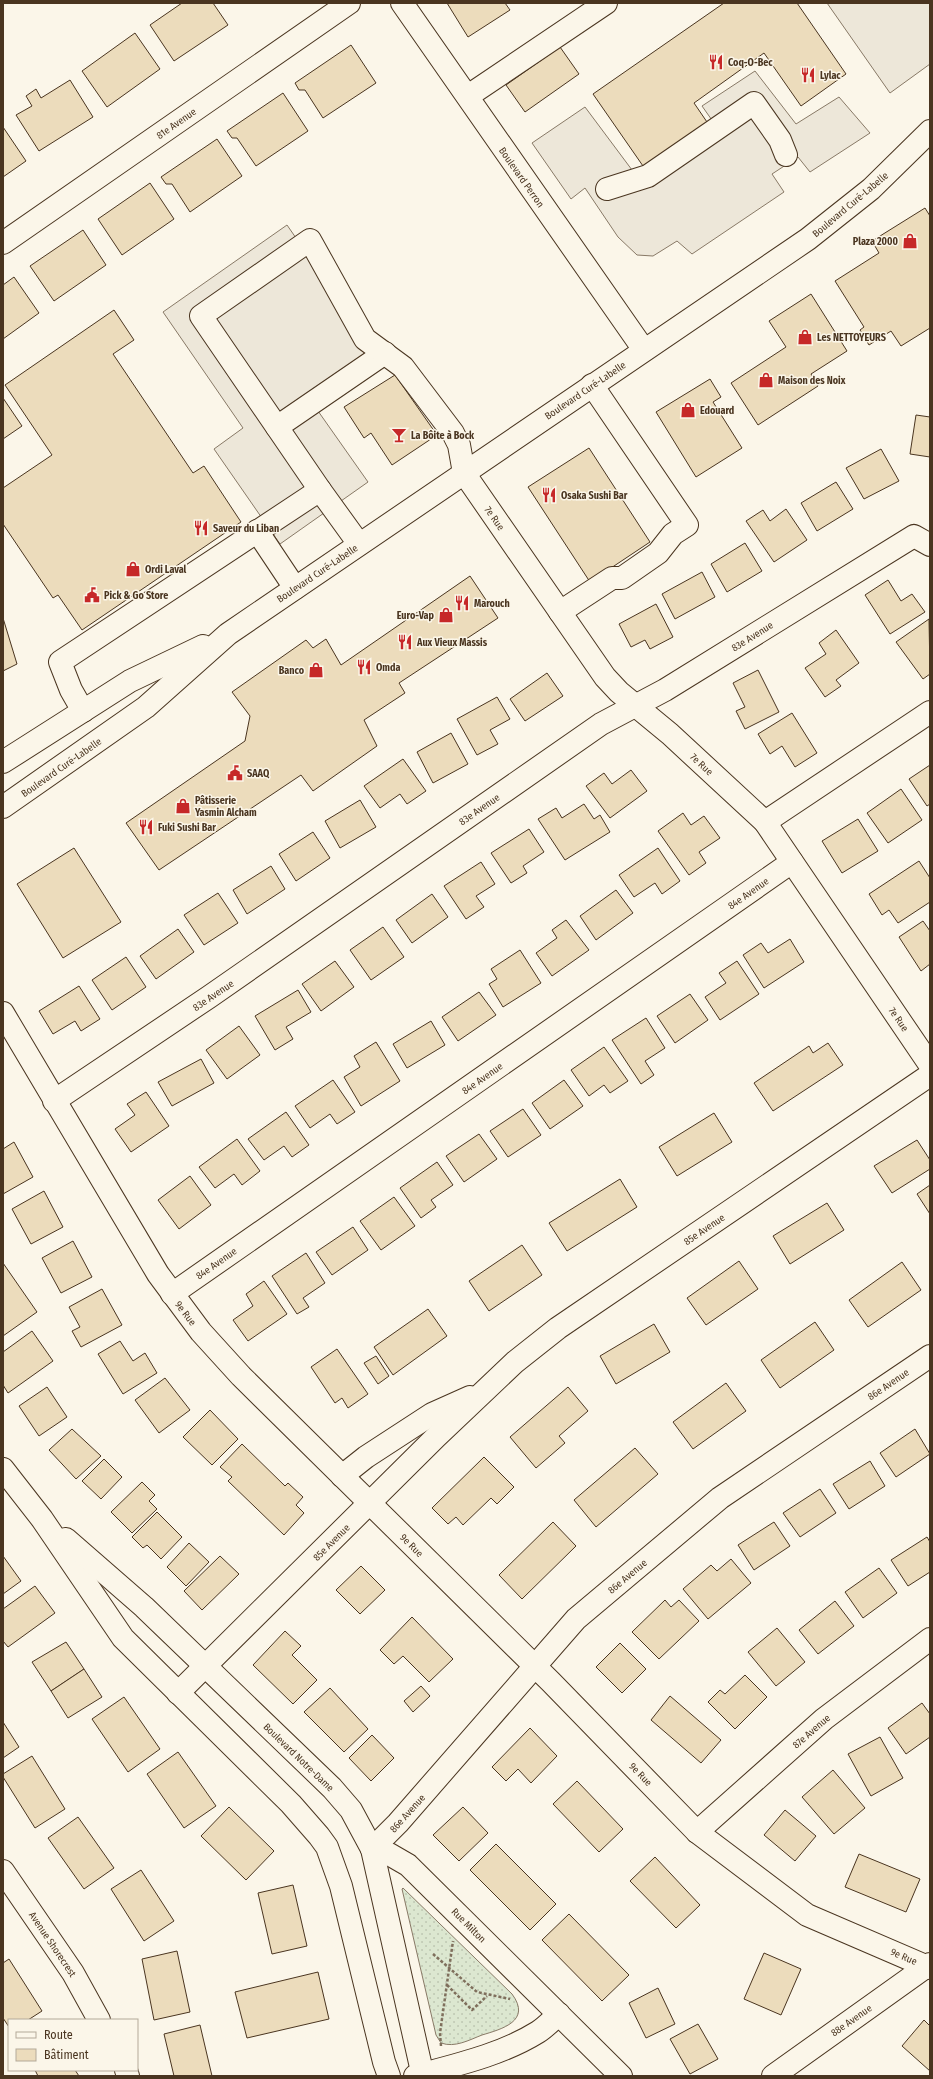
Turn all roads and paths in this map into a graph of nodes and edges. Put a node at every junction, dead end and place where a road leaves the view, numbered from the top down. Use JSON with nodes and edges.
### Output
{"nodes":[{"id":1,"x":349,"y":3,"type":"edge"},
{"id":2,"x":402,"y":3,"type":"edge"},
{"id":3,"x":606,"y":3,"type":"edge"},
{"id":4,"x":468,"y":96,"type":"junction"},
{"id":5,"x":930,"y":131,"type":"edge"},
{"id":6,"x":786,"y":155,"type":"dead end"},
{"id":7,"x":607,"y":189,"type":"dead end"},
{"id":8,"x":3,"y":243,"type":"edge"},
{"id":9,"x":644,"y":350,"type":"junction"},
{"id":10,"x":385,"y":353,"type":"junction"},
{"id":11,"x":592,"y":385,"type":"junction"},
{"id":12,"x":277,"y":427,"type":"junction"},
{"id":13,"x":464,"y":472,"type":"junction"},
{"id":14,"x":320,"y":490,"type":"junction"},
{"id":15,"x":257,"y":531,"type":"junction"},
{"id":16,"x":922,"y":540,"type":"edge"},
{"id":17,"x":359,"y":544,"type":"junction"},
{"id":18,"x":295,"y":588,"type":"junction"},
{"id":19,"x":560,"y":612,"type":"junction"},
{"id":20,"x":228,"y":634,"type":"junction"},
{"id":21,"x":634,"y":706,"type":"junction"},
{"id":22,"x":83,"y":711,"type":"junction"},
{"id":23,"x":930,"y":712,"type":"edge"},
{"id":24,"x":3,"y":762,"type":"edge"},
{"id":25,"x":3,"y":807,"type":"edge"},
{"id":26,"x":765,"y":822,"type":"junction"},
{"id":27,"x":792,"y":862,"type":"junction"},
{"id":28,"x":3,"y":1012,"type":"edge"},
{"id":29,"x":930,"y":1065,"type":"edge"},
{"id":30,"x":930,"y":1075,"type":"edge"},
{"id":31,"x":54,"y":1101,"type":"junction"},
{"id":32,"x":172,"y":1294,"type":"junction"},
{"id":33,"x":930,"y":1356,"type":"edge"},
{"id":34,"x":484,"y":1391,"type":"junction"},
{"id":35,"x":3,"y":1469,"type":"edge"},
{"id":36,"x":342,"y":1476,"type":"junction"},
{"id":37,"x":369,"y":1504,"type":"junction"},
{"id":38,"x":42,"y":1519,"type":"junction"},
{"id":39,"x":930,"y":1639,"type":"edge"},
{"id":40,"x":206,"y":1666,"type":"junction"},
{"id":41,"x":536,"y":1666,"type":"junction"},
{"id":42,"x":178,"y":1692,"type":"junction"},
{"id":43,"x":698,"y":1832,"type":"junction"},
{"id":44,"x":372,"y":1849,"type":"junction"},
{"id":45,"x":3,"y":1871,"type":"edge"},
{"id":46,"x":453,"y":1936,"type":"dead end"},
{"id":47,"x":433,"y":1954,"type":"dead end"},
{"id":48,"x":929,"y":1966,"type":"edge"},
{"id":49,"x":449,"y":1969,"type":"junction"},
{"id":50,"x":447,"y":1985,"type":"junction"},
{"id":51,"x":487,"y":1995,"type":"junction"},
{"id":52,"x":516,"y":2000,"type":"dead end"},
{"id":53,"x":559,"y":2014,"type":"junction"},
{"id":54,"x":98,"y":2019,"type":"edge"},
{"id":55,"x":441,"y":2046,"type":"dead end"},
{"id":56,"x":420,"y":2075,"type":"edge"},
{"id":57,"x":389,"y":2076,"type":"edge"},
{"id":58,"x":621,"y":2076,"type":"edge"},
{"id":59,"x":772,"y":2076,"type":"edge"}],
"edges":[{"from":1,"to":8,"type":"street","name":"81e Avenue"},
{"from":2,"to":4,"type":"street","name":"Boulevard Perron"},
{"from":3,"to":4,"type":"street"},
{"from":4,"to":9,"type":"street","name":"Boulevard Perron"},
{"from":5,"to":9,"type":"street","name":"Boulevard Curé-Labelle"},
{"from":6,"to":7,"type":"street"},
{"from":9,"to":11,"type":"street","name":"Boulevard Curé-Labelle"},
{"from":10,"to":12,"type":"street"},
{"from":10,"to":12,"type":"street"},
{"from":10,"to":13,"type":"street"},
{"from":11,"to":13,"type":"street","name":"Boulevard Curé-Labelle"},
{"from":11,"to":19,"type":"street"},
{"from":12,"to":14,"type":"street"},
{"from":13,"to":17,"type":"street","name":"Boulevard Curé-Labelle"},
{"from":13,"to":19,"type":"street","name":"7e Rue"},
{"from":14,"to":15,"type":"street"},
{"from":14,"to":17,"type":"street"},
{"from":15,"to":18,"type":"street"},
{"from":15,"to":22,"type":"street"},
{"from":16,"to":21,"type":"street","name":"83e Avenue"},
{"from":17,"to":18,"type":"street","name":"Boulevard Curé-Labelle"},
{"from":18,"to":20,"type":"street","name":"Boulevard Curé-Labelle"},
{"from":19,"to":21,"type":"street","name":"7e Rue"},
{"from":20,"to":22,"type":"street","name":"Boulevard Curé-Labelle"},
{"from":20,"to":25,"type":"street","name":"Boulevard Curé-Labelle"},
{"from":21,"to":26,"type":"street","name":"7e Rue"},
{"from":21,"to":31,"type":"street","name":"83e Avenue"},
{"from":22,"to":24,"type":"street","name":"Boulevard Curé-Labelle"},
{"from":23,"to":26,"type":"street"},
{"from":26,"to":27,"type":"street","name":"7e Rue"},
{"from":27,"to":29,"type":"street","name":"7e Rue"},
{"from":27,"to":32,"type":"street","name":"84e Avenue"},
{"from":28,"to":31,"type":"street","name":"9e Rue"},
{"from":30,"to":34,"type":"street","name":"85e Avenue"},
{"from":31,"to":32,"type":"street","name":"9e Rue"},
{"from":32,"to":36,"type":"street","name":"9e Rue"},
{"from":33,"to":41,"type":"street","name":"86e Avenue"},
{"from":34,"to":36,"type":"street","name":"85e Avenue"},
{"from":34,"to":37,"type":"street","name":"85e Avenue"},
{"from":35,"to":38,"type":"street","name":"Boulevard Notre-Dame"},
{"from":36,"to":37,"type":"street","name":"9e Rue"},
{"from":37,"to":40,"type":"street","name":"85e Avenue"},
{"from":37,"to":41,"type":"street","name":"9e Rue"},
{"from":38,"to":40,"type":"street","name":"Boulevard Notre-Dame"},
{"from":38,"to":42,"type":"street","name":"Boulevard Notre-Dame"},
{"from":39,"to":43,"type":"street","name":"87e Avenue"},
{"from":40,"to":42,"type":"street","name":"85e Avenue"},
{"from":40,"to":44,"type":"street","name":"Boulevard Notre-Dame"},
{"from":41,"to":43,"type":"street","name":"9e Rue"},
{"from":41,"to":44,"type":"street","name":"86e Avenue"},
{"from":42,"to":57,"type":"street","name":"Boulevard Notre-Dame"},
{"from":43,"to":48,"type":"street","name":"9e Rue"},
{"from":44,"to":53,"type":"street","name":"Rue Milton"},
{"from":44,"to":56,"type":"street","name":"Boulevard Notre-Dame"},
{"from":45,"to":54,"type":"street","name":"Avenue Shorecrest"},
{"from":46,"to":49,"type":"path"},
{"from":47,"to":49,"type":"path"},
{"from":48,"to":59,"type":"street","name":"88e Avenue"},
{"from":49,"to":50,"type":"path"},
{"from":49,"to":51,"type":"path"},
{"from":50,"to":51,"type":"path"},
{"from":50,"to":55,"type":"path"},
{"from":51,"to":52,"type":"path"},
{"from":53,"to":56,"type":"street"},
{"from":53,"to":58,"type":"street","name":"Rue Milton"}]}
